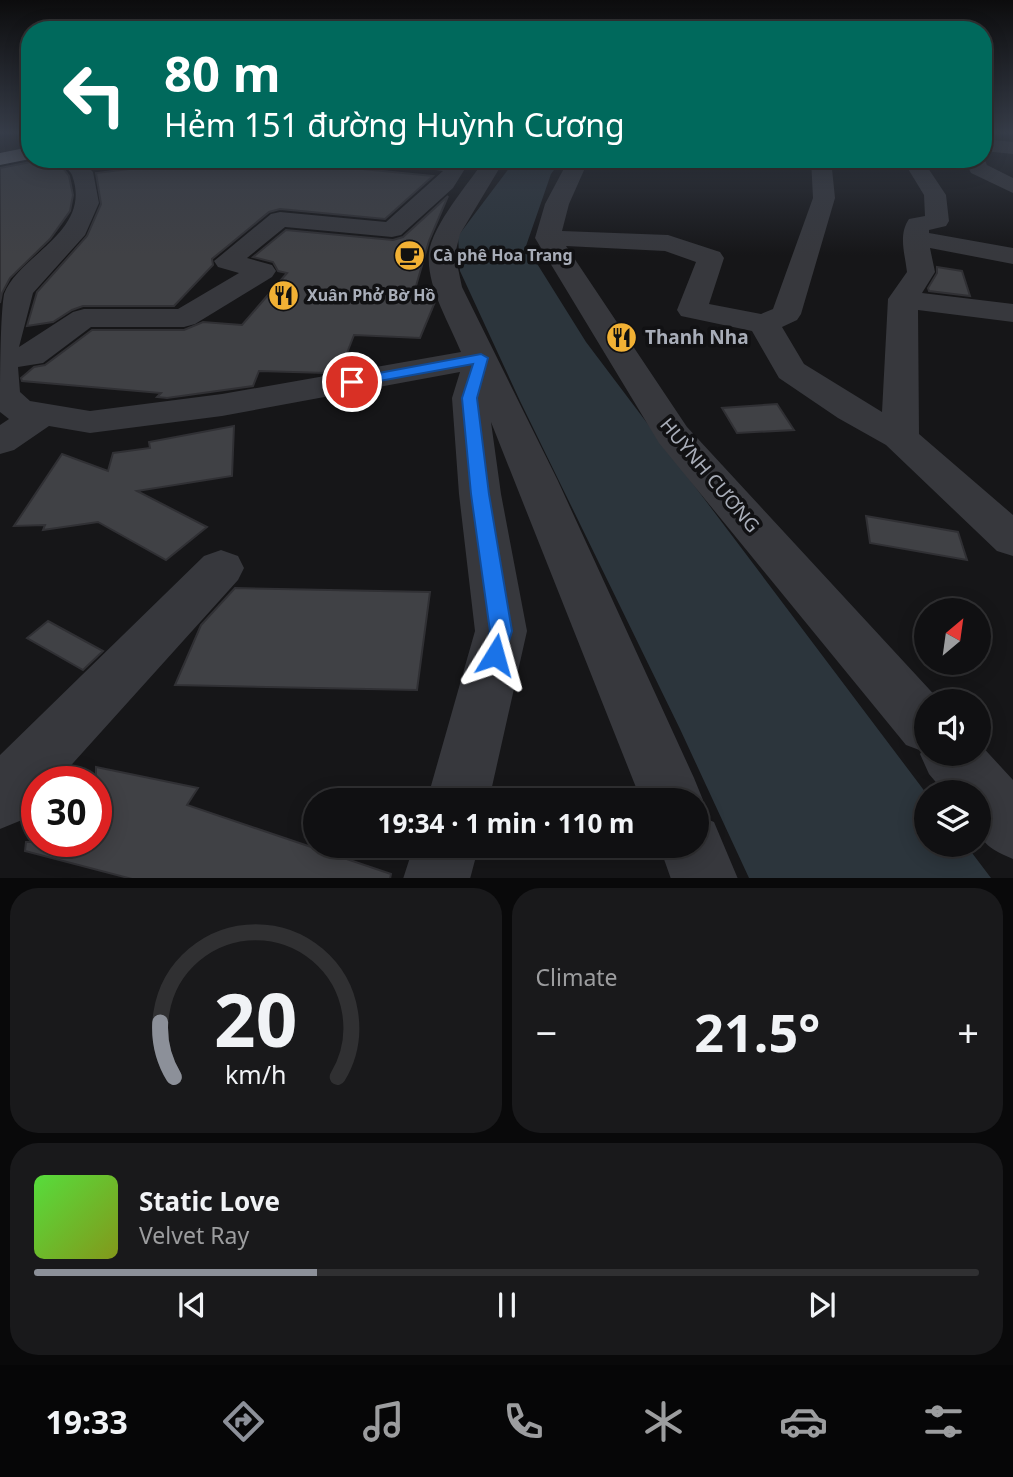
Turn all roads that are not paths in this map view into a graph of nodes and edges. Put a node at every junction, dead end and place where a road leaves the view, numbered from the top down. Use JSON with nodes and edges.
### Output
{"nodes":[{"id":1,"x":82,"y":173,"type":"edge"},
{"id":2,"x":452,"y":173,"type":"edge"},
{"id":3,"x":486,"y":173,"type":"edge"},
{"id":4,"x":572,"y":173,"type":"edge"},
{"id":5,"x":822,"y":173,"type":"edge"},
{"id":6,"x":921,"y":173,"type":"edge"},
{"id":7,"x":986,"y":173,"type":"edge"},
{"id":8,"x":1013,"y":186,"type":"edge"},
{"id":9,"x":392,"y":230,"type":"junction"},
{"id":10,"x":447,"y":234,"type":"junction"},
{"id":11,"x":548,"y":238,"type":"junction"},
{"id":12,"x":915,"y":238,"type":"junction"},
{"id":13,"x":1013,"y":256,"type":"edge"},
{"id":14,"x":903,"y":299,"type":"junction"},
{"id":15,"x":1013,"y":313,"type":"edge"},
{"id":16,"x":764,"y":324,"type":"junction"},
{"id":17,"x":0,"y":354,"type":"edge"},
{"id":18,"x":481,"y":358,"type":"junction"},
{"id":19,"x":41,"y":415,"type":"junction"},
{"id":20,"x":900,"y":437,"type":"junction"},
{"id":21,"x":0,"y":442,"type":"edge"},
{"id":22,"x":1013,"y":540,"type":"edge"},
{"id":23,"x":221,"y":568,"type":"dead end"},
{"id":24,"x":914,"y":712,"type":"edge"},
{"id":25,"x":960,"y":766,"type":"edge"},
{"id":26,"x":461,"y":788,"type":"edge"},
{"id":27,"x":667,"y":788,"type":"edge"},
{"id":28,"x":0,"y":798,"type":"edge"},
{"id":29,"x":1013,"y":827,"type":"edge"},
{"id":30,"x":443,"y":858,"type":"edge"},
{"id":31,"x":697,"y":858,"type":"edge"},
{"id":32,"x":436,"y":878,"type":"edge"},
{"id":33,"x":705,"y":878,"type":"edge"}],
"edges":[{"from":1,"to":17,"type":"street"},
{"from":2,"to":9,"type":"street"},
{"from":3,"to":10,"type":"street"},
{"from":4,"to":11,"type":"street"},
{"from":5,"to":16,"type":"street"},
{"from":6,"to":12,"type":"street"},
{"from":7,"to":8,"type":"street"},
{"from":9,"to":10,"type":"street"},
{"from":9,"to":17,"type":"street"},
{"from":10,"to":18,"type":"street"},
{"from":11,"to":16,"type":"street"},
{"from":11,"to":24,"type":"street","name":"HUỲNH CƯƠNG"},
{"from":12,"to":13,"type":"street"},
{"from":12,"to":14,"type":"street"},
{"from":14,"to":15,"type":"street"},
{"from":14,"to":20,"type":"street"},
{"from":16,"to":20,"type":"street"},
{"from":17,"to":19,"type":"street"},
{"from":18,"to":19,"type":"street"},
{"from":18,"to":26,"type":"street"},
{"from":18,"to":27,"type":"street"},
{"from":19,"to":21,"type":"street"},
{"from":20,"to":22,"type":"street"},
{"from":23,"to":28,"type":"street"},
{"from":25,"to":29,"type":"street"},
{"from":30,"to":32,"type":"street"},
{"from":31,"to":33,"type":"street"}]}
